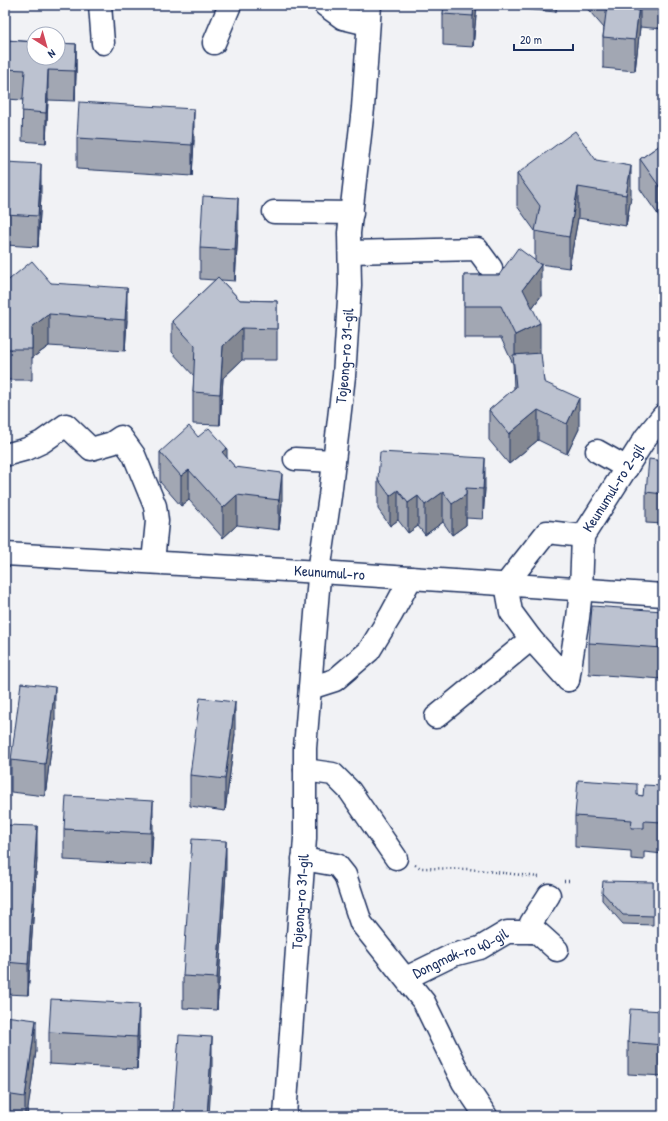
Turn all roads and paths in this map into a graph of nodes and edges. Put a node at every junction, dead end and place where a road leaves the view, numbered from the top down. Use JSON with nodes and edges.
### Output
{"nodes":[{"id":1,"x":100,"y":5,"type":"edge"},
{"id":2,"x":230,"y":5,"type":"edge"},
{"id":3,"x":325,"y":5,"type":"edge"},
{"id":4,"x":369,"y":14,"type":"edge"},
{"id":5,"x":103,"y":43,"type":"dead end"},
{"id":6,"x":214,"y":43,"type":"dead end"},
{"id":7,"x":274,"y":212,"type":"dead end"},
{"id":8,"x":352,"y":213,"type":"junction"},
{"id":9,"x":350,"y":252,"type":"junction"},
{"id":10,"x":491,"y":268,"type":"dead end"},
{"id":11,"x":663,"y":416,"type":"edge"},
{"id":12,"x":597,"y":451,"type":"dead end"},
{"id":13,"x":5,"y":455,"type":"edge"},
{"id":14,"x":295,"y":459,"type":"dead end"},
{"id":15,"x":334,"y":461,"type":"junction"},
{"id":16,"x":627,"y":468,"type":"junction"},
{"id":17,"x":583,"y":536,"type":"junction"},
{"id":18,"x":5,"y":554,"type":"edge"},
{"id":19,"x":153,"y":562,"type":"junction"},
{"id":20,"x":320,"y":572,"type":"junction"},
{"id":21,"x":411,"y":578,"type":"junction"},
{"id":22,"x":506,"y":584,"type":"junction"},
{"id":23,"x":581,"y":590,"type":"junction"},
{"id":24,"x":663,"y":595,"type":"edge"},
{"id":25,"x":531,"y":639,"type":"junction"},
{"id":26,"x":310,"y":688,"type":"junction"},
{"id":27,"x":436,"y":717,"type":"dead end"},
{"id":28,"x":305,"y":770,"type":"junction"},
{"id":29,"x":396,"y":858,"type":"joint"},
{"id":30,"x":303,"y":859,"type":"junction"},
{"id":31,"x":530,"y":875,"type":"dead end"},
{"id":32,"x":549,"y":895,"type":"dead end"},
{"id":33,"x":531,"y":932,"type":"junction"},
{"id":34,"x":557,"y":950,"type":"dead end"},
{"id":35,"x":406,"y":978,"type":"junction"},
{"id":36,"x":284,"y":1116,"type":"edge"},
{"id":37,"x":486,"y":1116,"type":"edge"}],
"edges":[{"from":1,"to":5,"type":"street"},
{"from":2,"to":6,"type":"street"},
{"from":3,"to":4,"type":"street","name":"Tojeong-ro 31-gil"},
{"from":4,"to":8,"type":"street","name":"Tojeong-ro 31-gil"},
{"from":7,"to":8,"type":"street"},
{"from":8,"to":9,"type":"street","name":"Tojeong-ro 31-gil"},
{"from":9,"to":10,"type":"street"},
{"from":9,"to":15,"type":"street","name":"Tojeong-ro 31-gil"},
{"from":11,"to":16,"type":"street","name":"Keunumul-ro 2-gil"},
{"from":12,"to":16,"type":"street"},
{"from":13,"to":19,"type":"street"},
{"from":14,"to":15,"type":"street"},
{"from":15,"to":20,"type":"street","name":"Tojeong-ro 31-gil"},
{"from":16,"to":17,"type":"street","name":"Keunumul-ro 2-gil"},
{"from":17,"to":22,"type":"street"},
{"from":17,"to":23,"type":"street","name":"Keunumul-ro 2-gil"},
{"from":18,"to":19,"type":"street","name":"Keunumul-ro"},
{"from":19,"to":20,"type":"street","name":"Keunumul-ro"},
{"from":20,"to":21,"type":"street","name":"Keunumul-ro"},
{"from":20,"to":26,"type":"street","name":"Tojeong-ro 31-gil"},
{"from":21,"to":22,"type":"street","name":"Keunumul-ro"},
{"from":21,"to":26,"type":"street"},
{"from":22,"to":23,"type":"street","name":"Keunumul-ro"},
{"from":22,"to":25,"type":"street"},
{"from":23,"to":24,"type":"street","name":"Keunumul-ro"},
{"from":23,"to":25,"type":"street","name":"Keunumul-ro 2-gil"},
{"from":25,"to":27,"type":"street"},
{"from":26,"to":28,"type":"street","name":"Tojeong-ro 31-gil"},
{"from":28,"to":29,"type":"street"},
{"from":28,"to":30,"type":"street","name":"Tojeong-ro 31-gil"},
{"from":29,"to":31,"type":"path"},
{"from":30,"to":35,"type":"street","name":"Dongmak-ro 40-gil"},
{"from":30,"to":36,"type":"street","name":"Tojeong-ro 31-gil"},
{"from":32,"to":33,"type":"street"},
{"from":33,"to":34,"type":"street","name":"Dongmak-ro 40-gil"},
{"from":33,"to":35,"type":"street","name":"Dongmak-ro 40-gil"},
{"from":35,"to":37,"type":"street","name":"Dongmak-ro 40-gil"}]}
